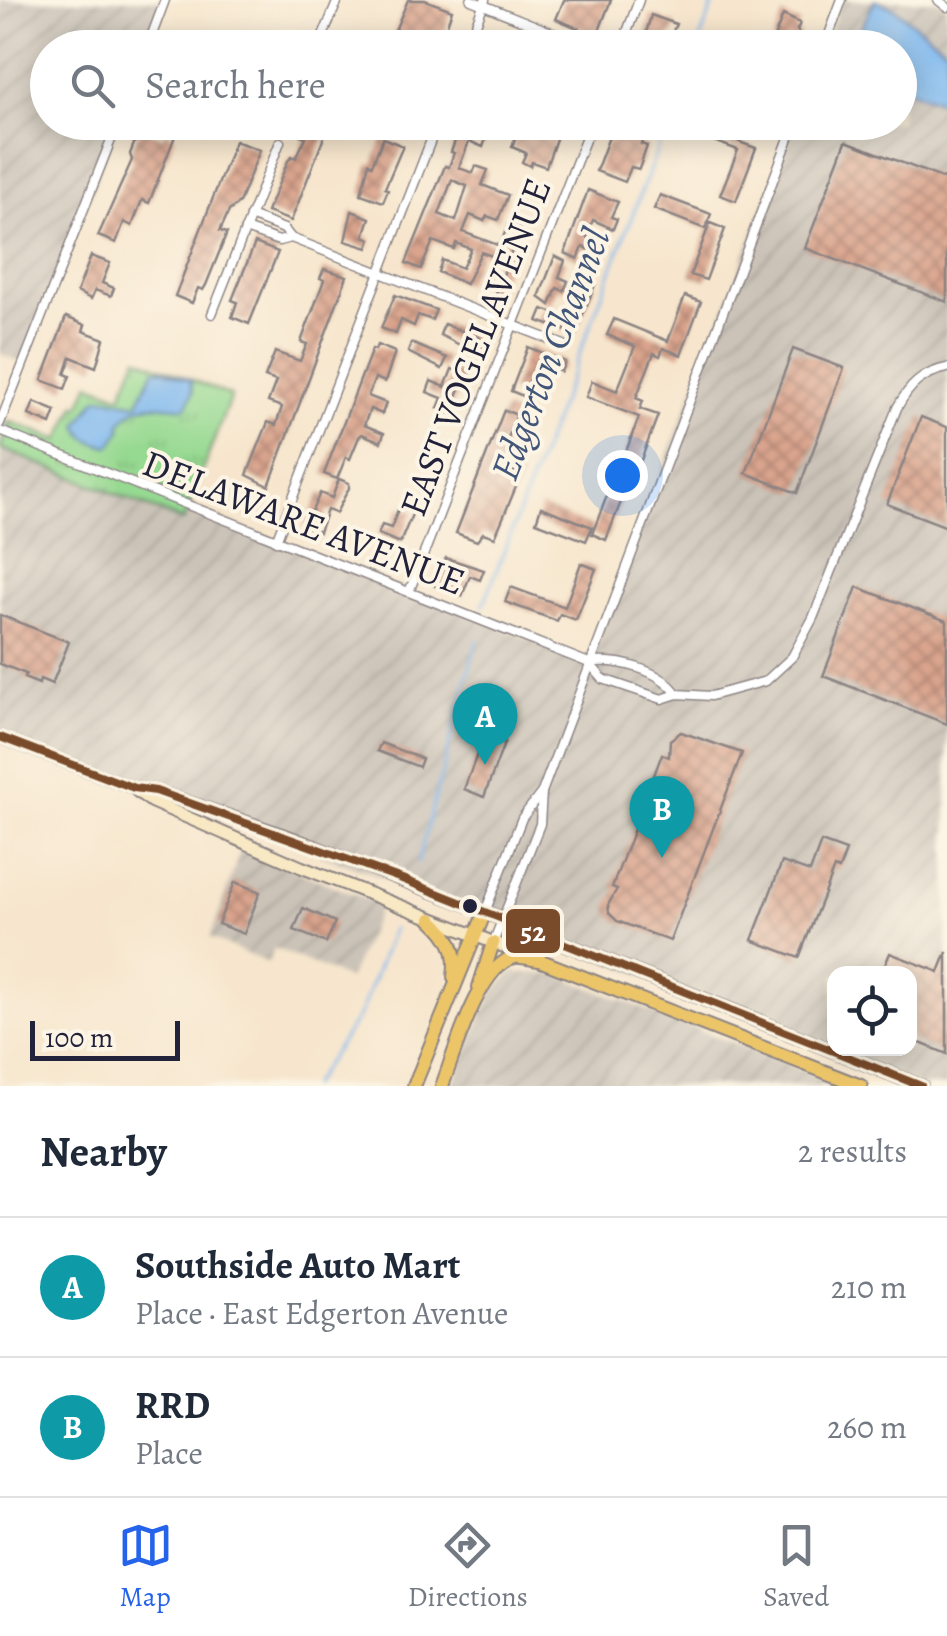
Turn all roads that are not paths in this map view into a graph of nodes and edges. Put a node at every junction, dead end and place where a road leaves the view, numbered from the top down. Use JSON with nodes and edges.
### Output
{"nodes":[{"id":1,"x":166,"y":0,"type":"edge"},
{"id":2,"x":338,"y":0,"type":"edge"},
{"id":3,"x":472,"y":0,"type":"edge"},
{"id":4,"x":640,"y":0,"type":"edge"},
{"id":5,"x":842,"y":0,"type":"edge"},
{"id":6,"x":938,"y":0,"type":"edge"},
{"id":7,"x":484,"y":2,"type":"edge"},
{"id":8,"x":947,"y":7,"type":"edge"},
{"id":9,"x":154,"y":30,"type":"edge"},
{"id":10,"x":326,"y":30,"type":"edge"},
{"id":11,"x":474,"y":30,"type":"edge"},
{"id":12,"x":549,"y":30,"type":"edge"},
{"id":13,"x":628,"y":30,"type":"edge"},
{"id":14,"x":831,"y":30,"type":"edge"},
{"id":15,"x":111,"y":140,"type":"edge"},
{"id":16,"x":431,"y":140,"type":"edge"},
{"id":17,"x":585,"y":140,"type":"edge"},
{"id":18,"x":788,"y":140,"type":"edge"},
{"id":19,"x":280,"y":142,"type":"dead end"},
{"id":20,"x":250,"y":216,"type":"junction"},
{"id":21,"x":245,"y":228,"type":"junction"},
{"id":22,"x":290,"y":238,"type":"junction"},
{"id":23,"x":380,"y":271,"type":"junction"},
{"id":24,"x":212,"y":314,"type":"dead end"},
{"id":25,"x":515,"y":324,"type":"junction"},
{"id":26,"x":564,"y":345,"type":"dead end"},
{"id":27,"x":947,"y":368,"type":"edge"},
{"id":28,"x":0,"y":423,"type":"edge"},
{"id":29,"x":0,"y":431,"type":"edge"},
{"id":30,"x":276,"y":541,"type":"junction"},
{"id":31,"x":409,"y":592,"type":"junction"},
{"id":32,"x":589,"y":662,"type":"junction"},
{"id":33,"x":677,"y":694,"type":"junction"},
{"id":34,"x":0,"y":736,"type":"edge"},
{"id":35,"x":134,"y":788,"type":"junction"},
{"id":36,"x":542,"y":792,"type":"junction"},
{"id":37,"x":303,"y":842,"type":"junction"},
{"id":38,"x":294,"y":864,"type":"junction"},
{"id":39,"x":485,"y":912,"type":"junction"},
{"id":40,"x":431,"y":918,"type":"junction"},
{"id":41,"x":503,"y":918,"type":"junction"},
{"id":42,"x":475,"y":936,"type":"junction"},
{"id":43,"x":493,"y":942,"type":"junction"},
{"id":44,"x":539,"y":960,"type":"junction"},
{"id":45,"x":452,"y":993,"type":"junction"},
{"id":46,"x":478,"y":994,"type":"junction"},
{"id":47,"x":414,"y":1086,"type":"edge"},
{"id":48,"x":442,"y":1086,"type":"edge"},
{"id":49,"x":860,"y":1086,"type":"edge"},
{"id":50,"x":921,"y":1086,"type":"edge"}],
"edges":[{"from":1,"to":9,"type":"street"},
{"from":2,"to":10,"type":"street"},
{"from":3,"to":7,"type":"street"},
{"from":4,"to":13,"type":"street"},
{"from":5,"to":14,"type":"street"},
{"from":6,"to":8,"type":"street"},
{"from":7,"to":11,"type":"street"},
{"from":7,"to":12,"type":"street"},
{"from":15,"to":28,"type":"street"},
{"from":16,"to":23,"type":"street"},
{"from":17,"to":25,"type":"street","name":"EAST VOGEL AVENUE"},
{"from":18,"to":32,"type":"street"},
{"from":19,"to":20,"type":"street"},
{"from":20,"to":21,"type":"street"},
{"from":20,"to":22,"type":"street"},
{"from":21,"to":22,"type":"street"},
{"from":21,"to":24,"type":"street"},
{"from":22,"to":23,"type":"street"},
{"from":23,"to":25,"type":"street"},
{"from":23,"to":30,"type":"street"},
{"from":25,"to":26,"type":"street"},
{"from":25,"to":31,"type":"street","name":"EAST VOGEL AVENUE"},
{"from":27,"to":33,"type":"street"},
{"from":29,"to":30,"type":"street","name":"DELAWARE AVENUE"},
{"from":30,"to":31,"type":"street","name":"DELAWARE AVENUE"},
{"from":31,"to":32,"type":"street","name":"DELAWARE AVENUE"},
{"from":32,"to":33,"type":"street"},
{"from":32,"to":33,"type":"street"},
{"from":32,"to":36,"type":"street"},
{"from":34,"to":35,"type":"main road"},
{"from":35,"to":37,"type":"main road"},
{"from":35,"to":38,"type":"main road"},
{"from":36,"to":39,"type":"street"},
{"from":36,"to":41,"type":"street"},
{"from":37,"to":38,"type":"main road"},
{"from":37,"to":39,"type":"main road"},
{"from":38,"to":40,"type":"main road"},
{"from":39,"to":41,"type":"main road"},
{"from":39,"to":42,"type":"main road"},
{"from":40,"to":42,"type":"main road"},
{"from":40,"to":45,"type":"main road"},
{"from":41,"to":43,"type":"street"},
{"from":41,"to":50,"type":"main road"},
{"from":42,"to":43,"type":"main road"},
{"from":42,"to":45,"type":"main road"},
{"from":43,"to":44,"type":"main road"},
{"from":43,"to":46,"type":"main road"},
{"from":44,"to":46,"type":"main road"},
{"from":44,"to":49,"type":"main road"},
{"from":45,"to":47,"type":"main road"},
{"from":46,"to":48,"type":"main road"}]}
